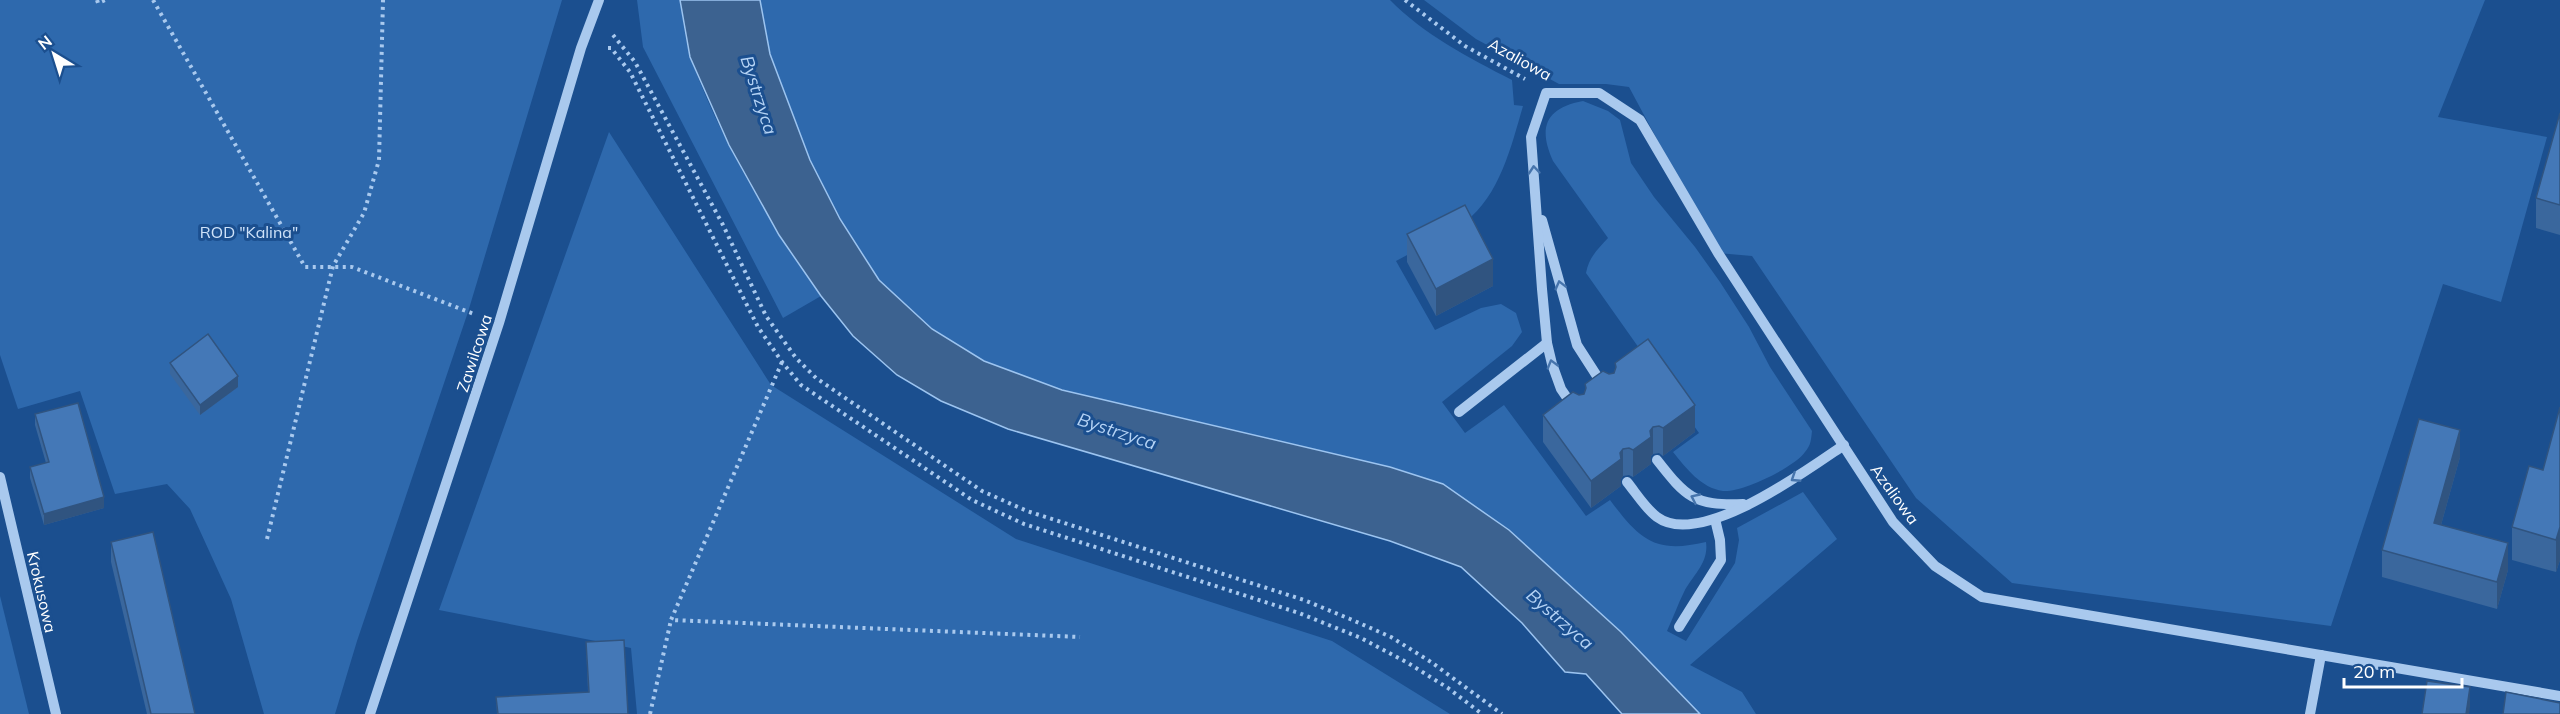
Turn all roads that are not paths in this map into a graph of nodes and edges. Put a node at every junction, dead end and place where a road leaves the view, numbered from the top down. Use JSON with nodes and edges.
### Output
{"nodes":[{"id":1,"x":598,"y":0,"type":"edge"},
{"id":2,"x":1536,"y":199,"type":"junction"},
{"id":3,"x":1547,"y":343,"type":"junction"},
{"id":4,"x":1609,"y":394,"type":"edge"},
{"id":5,"x":1459,"y":412,"type":"dead end"},
{"id":6,"x":1579,"y":415,"type":"edge"},
{"id":7,"x":1844,"y":446,"type":"junction"},
{"id":8,"x":1657,"y":460,"type":"dead end"},
{"id":9,"x":0,"y":477,"type":"edge"},
{"id":10,"x":1627,"y":482,"type":"dead end"},
{"id":11,"x":1749,"y":504,"type":"junction"},
{"id":12,"x":1715,"y":519,"type":"junction"},
{"id":13,"x":1679,"y":627,"type":"dead end"},
{"id":14,"x":2321,"y":655,"type":"junction"},
{"id":15,"x":2560,"y":696,"type":"edge"},
{"id":16,"x":56,"y":714,"type":"edge"},
{"id":17,"x":370,"y":714,"type":"edge"},
{"id":18,"x":2310,"y":714,"type":"edge"}],
"edges":[{"from":1,"to":17,"type":"street","name":"Zawilcowa"},
{"from":2,"to":3,"type":"street"},
{"from":4,"to":2,"type":"street","one_way":true},
{"from":2,"to":7,"type":"street","name":"Azaliowa","one_way":true},
{"from":3,"to":5,"type":"street"},
{"from":6,"to":3,"type":"street","one_way":true},
{"from":7,"to":11,"type":"street","one_way":true},
{"from":7,"to":14,"type":"street","name":"Azaliowa"},
{"from":11,"to":8,"type":"street","one_way":true},
{"from":9,"to":16,"type":"street","name":"Krokusowa"},
{"from":10,"to":12,"type":"street"},
{"from":11,"to":12,"type":"street"},
{"from":12,"to":13,"type":"street"},
{"from":14,"to":15,"type":"street","name":"Azaliowa"},
{"from":14,"to":18,"type":"street"}]}
